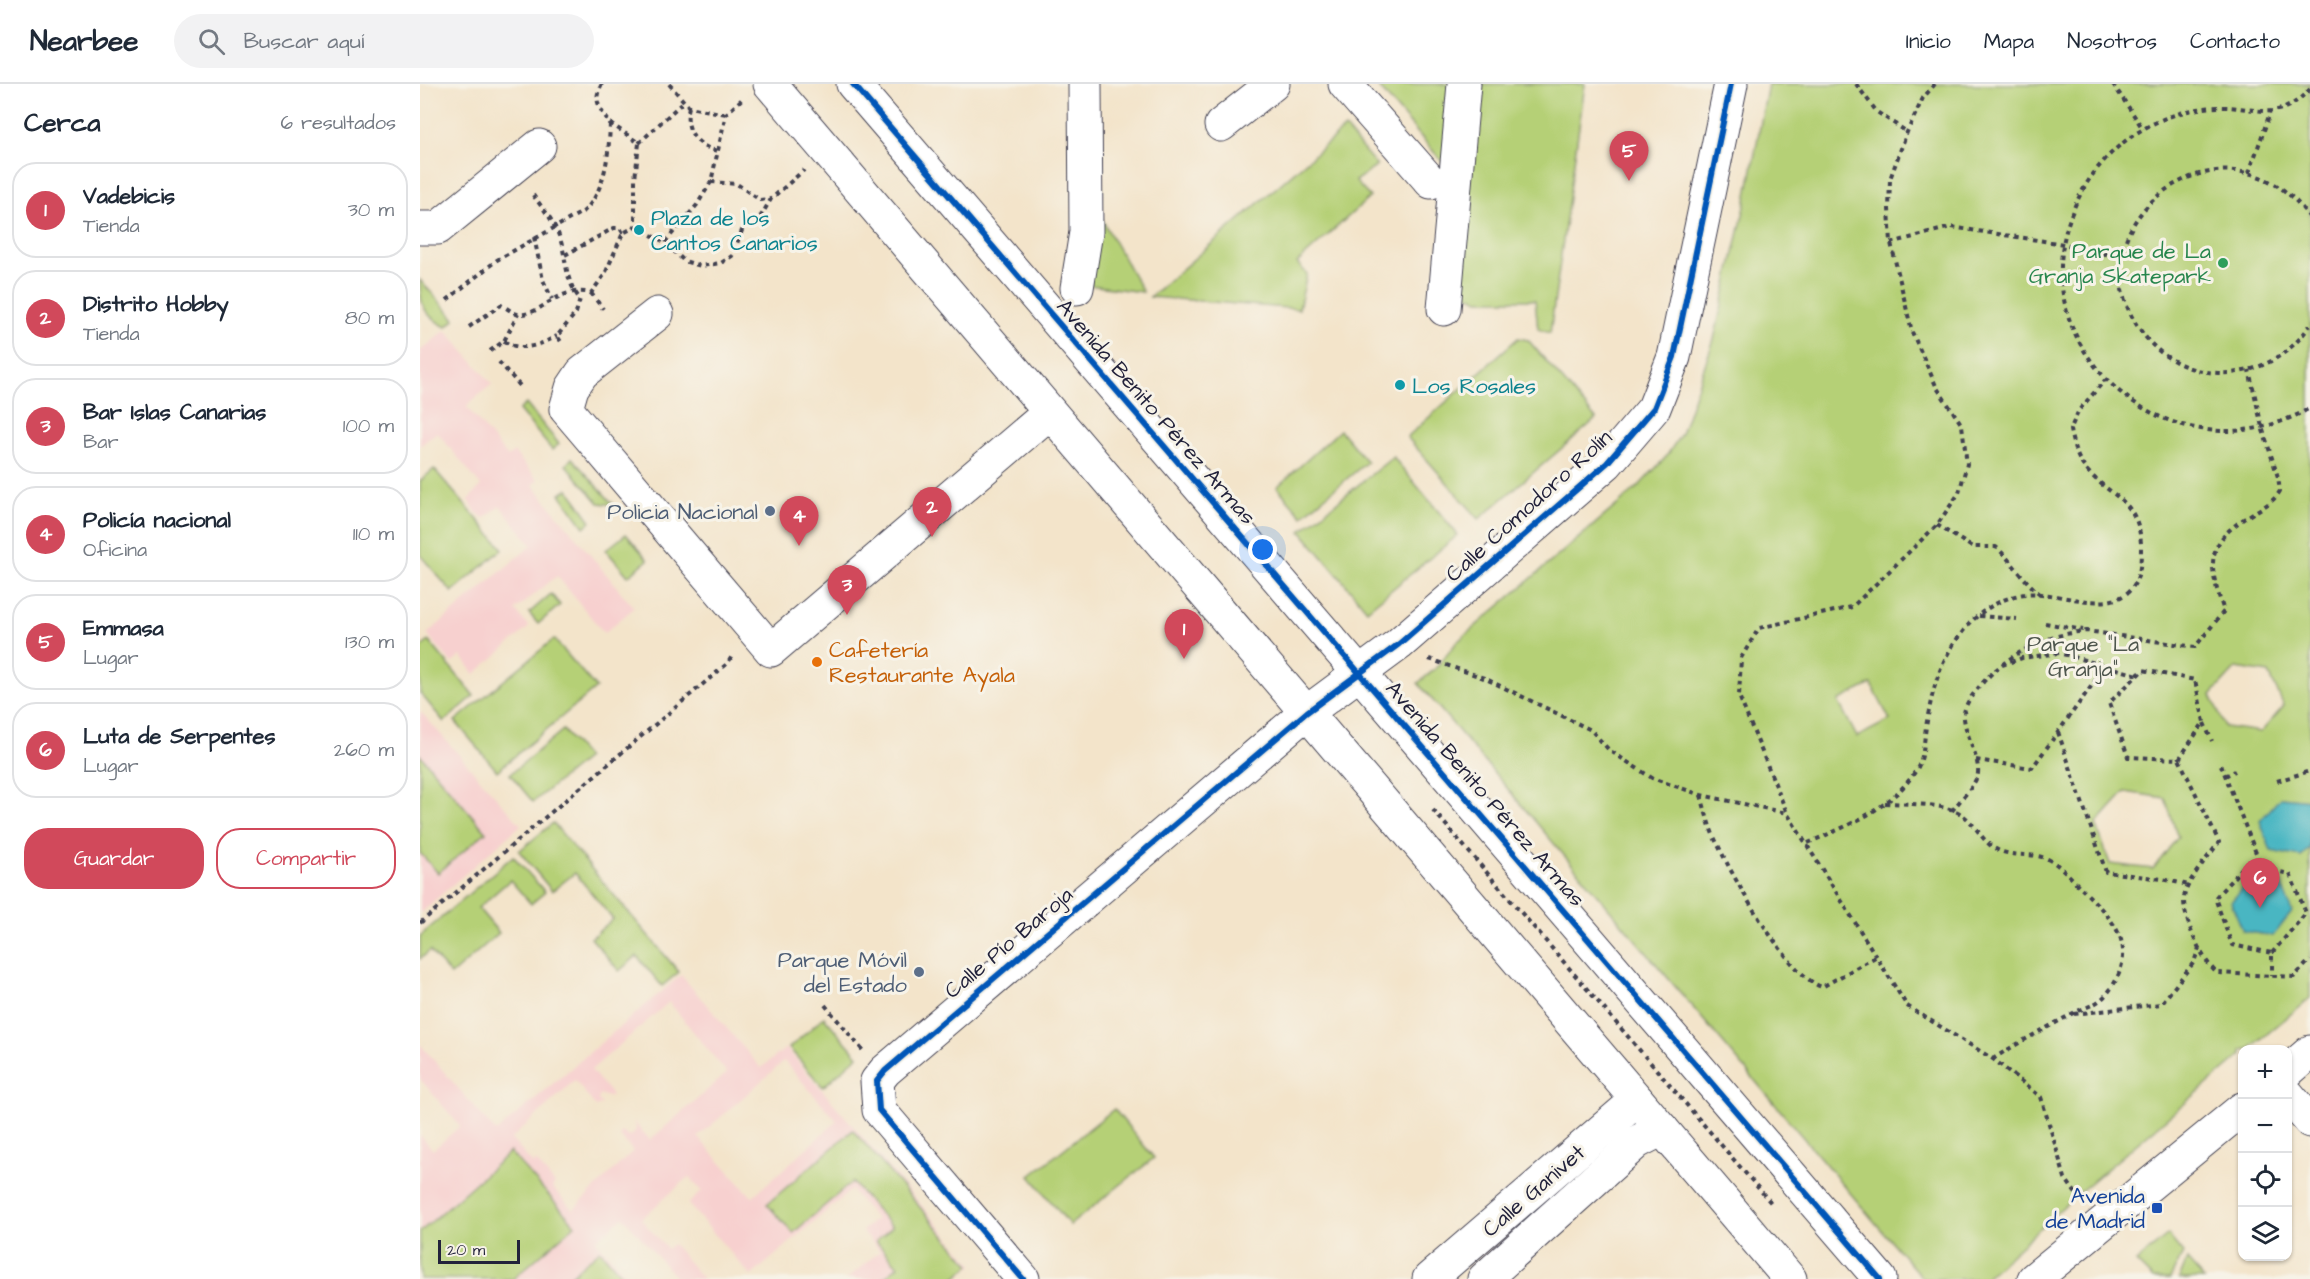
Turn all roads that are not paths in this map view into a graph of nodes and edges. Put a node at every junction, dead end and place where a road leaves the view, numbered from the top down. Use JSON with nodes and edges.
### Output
{"nodes":[{"id":1,"x":853,"y":84,"type":"edge"},
{"id":2,"x":1085,"y":84,"type":"edge"},
{"id":3,"x":1273,"y":84,"type":"edge"},
{"id":4,"x":1345,"y":84,"type":"edge"},
{"id":5,"x":1464,"y":84,"type":"edge"},
{"id":6,"x":1731,"y":84,"type":"edge"},
{"id":7,"x":757,"y":91,"type":"edge"},
{"id":8,"x":1221,"y":125,"type":"dead end"},
{"id":9,"x":539,"y":146,"type":"dead end"},
{"id":10,"x":1431,"y":182,"type":"dead end"},
{"id":11,"x":420,"y":228,"type":"edge"},
{"id":12,"x":1077,"y":288,"type":"dead end"},
{"id":13,"x":1444,"y":309,"type":"dead end"},
{"id":14,"x":657,"y":314,"type":"dead end"},
{"id":15,"x":1049,"y":412,"type":"junction"},
{"id":16,"x":1358,"y":674,"type":"junction"},
{"id":17,"x":1307,"y":712,"type":"junction"},
{"id":18,"x":2310,"y":1052,"type":"edge"},
{"id":19,"x":2292,"y":1068,"type":"edge"},
{"id":20,"x":2291,"y":1099,"type":"edge"},
{"id":21,"x":1638,"y":1101,"type":"junction"},
{"id":22,"x":2238,"y":1112,"type":"edge"},
{"id":23,"x":2310,"y":1121,"type":"edge"},
{"id":24,"x":1662,"y":1129,"type":"junction"},
{"id":25,"x":1023,"y":1279,"type":"edge"},
{"id":26,"x":1429,"y":1279,"type":"edge"},
{"id":27,"x":1484,"y":1279,"type":"edge"},
{"id":28,"x":1790,"y":1279,"type":"edge"},
{"id":29,"x":1880,"y":1279,"type":"edge"},
{"id":30,"x":2034,"y":1279,"type":"edge"}],
"edges":[{"from":1,"to":16,"type":"street","name":"Avenida Benito Pérez Armas"},
{"from":2,"to":12,"type":"street"},
{"from":3,"to":8,"type":"street"},
{"from":4,"to":10,"type":"street"},
{"from":5,"to":13,"type":"street"},
{"from":6,"to":16,"type":"street","name":"Calle Comodoro Rolín"},
{"from":7,"to":15,"type":"street"},
{"from":9,"to":11,"type":"street"},
{"from":14,"to":15,"type":"street"},
{"from":15,"to":17,"type":"street"},
{"from":16,"to":17,"type":"street","name":"Calle Pío Baroja"},
{"from":16,"to":29,"type":"street","name":"Avenida Benito Pérez Armas"},
{"from":17,"to":21,"type":"street"},
{"from":17,"to":25,"type":"street","name":"Calle Pío Baroja"},
{"from":18,"to":19,"type":"street"},
{"from":20,"to":23,"type":"street"},
{"from":21,"to":24,"type":"street"},
{"from":21,"to":26,"type":"street","name":"Calle Ganivet"},
{"from":22,"to":30,"type":"street"},
{"from":24,"to":27,"type":"street","name":"Calle Ganivet"},
{"from":24,"to":28,"type":"street"}]}
